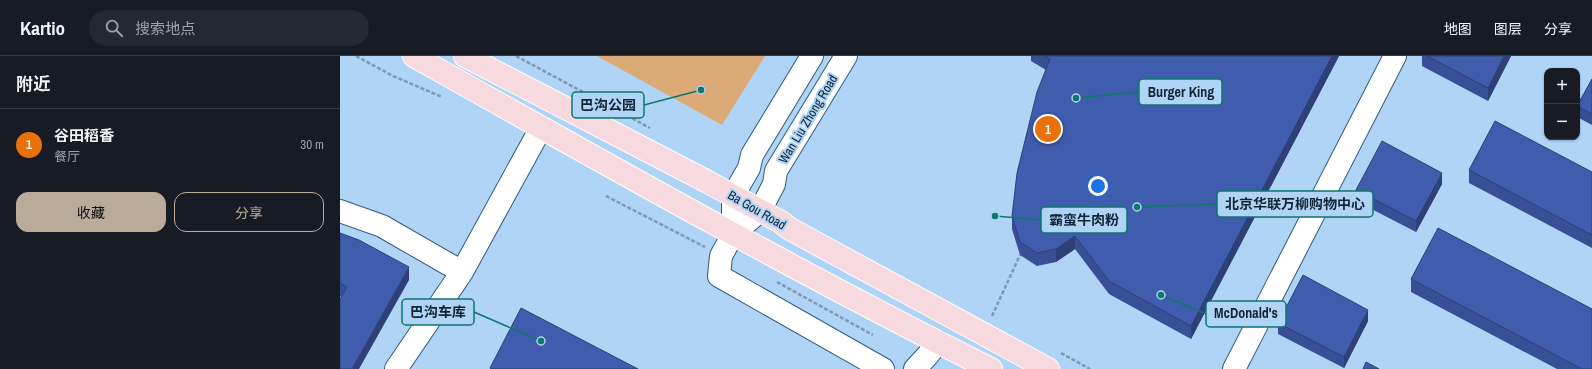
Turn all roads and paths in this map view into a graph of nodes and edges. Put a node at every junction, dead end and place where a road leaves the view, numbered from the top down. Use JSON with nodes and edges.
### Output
{"nodes":[{"id":1,"x":414,"y":56,"type":"edge"},
{"id":2,"x":465,"y":56,"type":"edge"},
{"id":3,"x":812,"y":56,"type":"edge"},
{"id":4,"x":846,"y":56,"type":"edge"},
{"id":5,"x":1395,"y":56,"type":"edge"},
{"id":6,"x":539,"y":127,"type":"junction"},
{"id":7,"x":734,"y":196,"type":"junction"},
{"id":8,"x":340,"y":211,"type":"edge"},
{"id":9,"x":760,"y":211,"type":"junction"},
{"id":10,"x":733,"y":234,"type":"junction"},
{"id":11,"x":1020,"y":255,"type":"edge"},
{"id":12,"x":462,"y":272,"type":"junction"},
{"id":13,"x":992,"y":317,"type":"dead end"},
{"id":14,"x":938,"y":342,"type":"junction"},
{"id":15,"x":396,"y":369,"type":"edge"},
{"id":16,"x":883,"y":369,"type":"edge"},
{"id":17,"x":915,"y":369,"type":"edge"},
{"id":18,"x":991,"y":369,"type":"edge"},
{"id":19,"x":1048,"y":369,"type":"edge"},
{"id":20,"x":1234,"y":369,"type":"edge"}],
"edges":[{"from":1,"to":6,"type":"main road"},
{"from":2,"to":7,"type":"main road","name":"Ba Gou Road"},
{"from":3,"to":7,"type":"street"},
{"from":4,"to":9,"type":"street","name":"Wan Liu Zhong Road"},
{"from":5,"to":20,"type":"street"},
{"from":6,"to":10,"type":"main road"},
{"from":6,"to":12,"type":"street"},
{"from":7,"to":9,"type":"main road","name":"Ba Gou Road"},
{"from":7,"to":10,"type":"street"},
{"from":8,"to":12,"type":"street"},
{"from":9,"to":10,"type":"street","name":"Wan Liu Zhong Road"},
{"from":9,"to":19,"type":"main road","name":"Ba Gou Road"},
{"from":10,"to":14,"type":"main road"},
{"from":10,"to":16,"type":"street"},
{"from":11,"to":13,"type":"path"},
{"from":12,"to":15,"type":"street"},
{"from":14,"to":17,"type":"street"},
{"from":14,"to":18,"type":"main road"}]}
